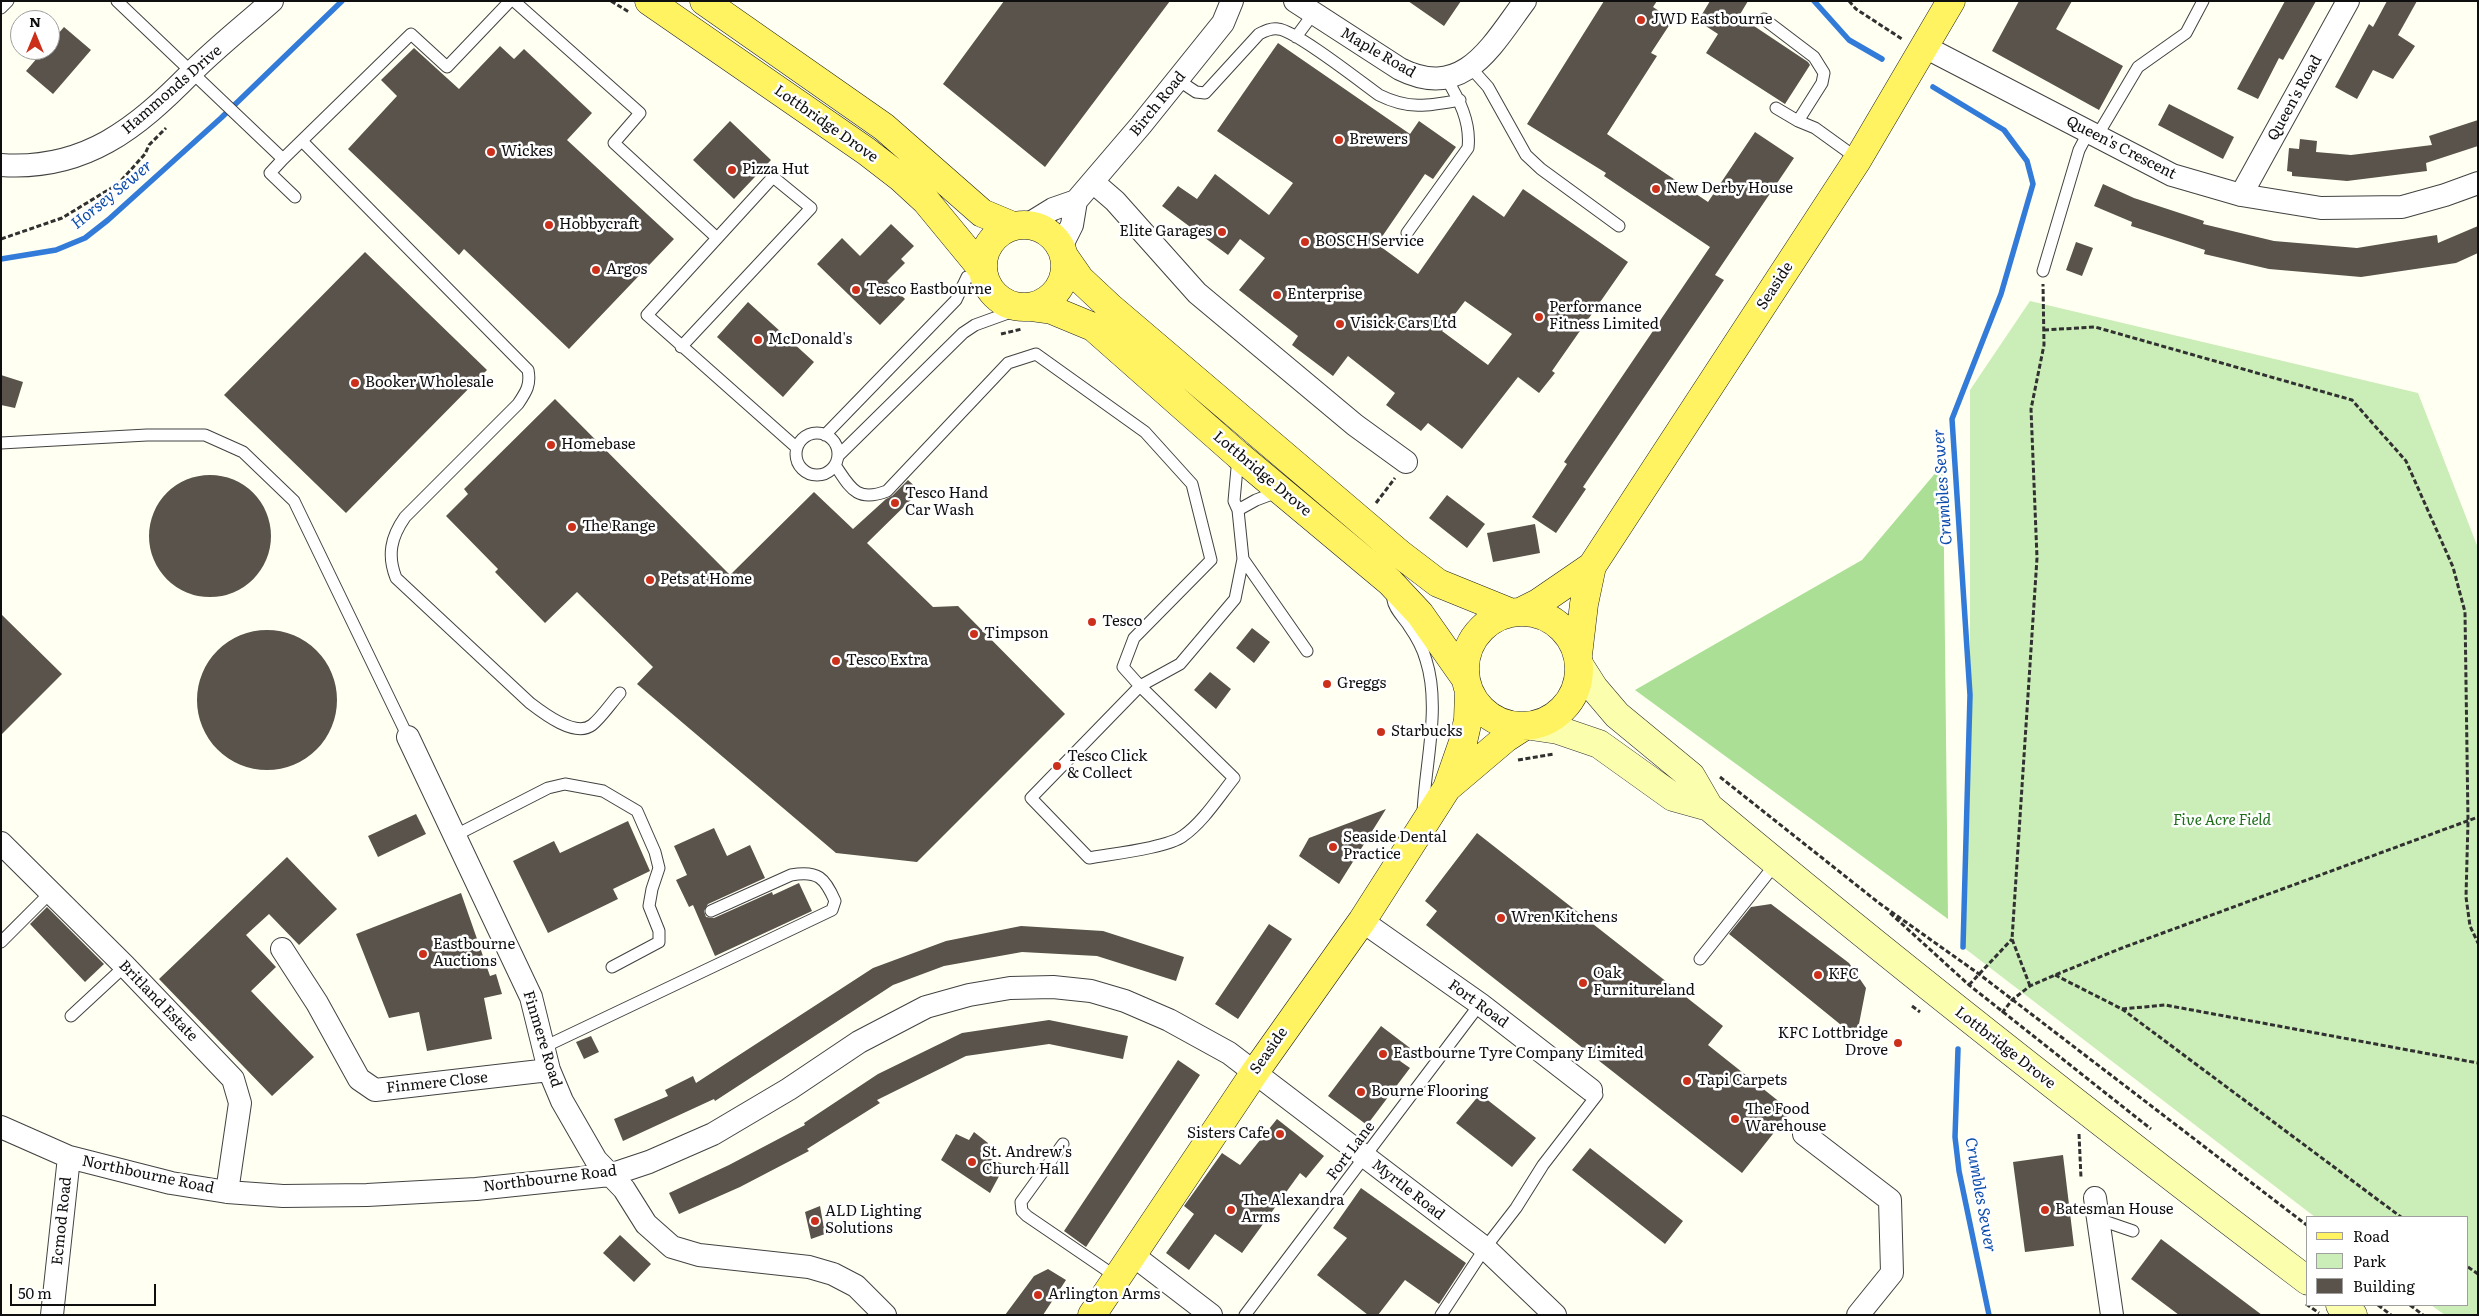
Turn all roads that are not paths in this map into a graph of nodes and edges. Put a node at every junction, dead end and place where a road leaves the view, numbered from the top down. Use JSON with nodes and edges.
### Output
{"nodes":[{"id":1,"x":8,"y":1,"type":"edge"},
{"id":2,"x":117,"y":1,"type":"edge"},
{"id":3,"x":272,"y":1,"type":"edge"},
{"id":4,"x":512,"y":1,"type":"edge"},
{"id":5,"x":649,"y":1,"type":"edge"},
{"id":6,"x":704,"y":1,"type":"edge"},
{"id":7,"x":1232,"y":1,"type":"edge"},
{"id":8,"x":1295,"y":1,"type":"edge"},
{"id":9,"x":1524,"y":1,"type":"edge"},
{"id":10,"x":1951,"y":1,"type":"edge"},
{"id":11,"x":2203,"y":1,"type":"edge"},
{"id":12,"x":2348,"y":1,"type":"edge"},
{"id":13,"x":1,"y":8,"type":"edge"},
{"id":14,"x":1313,"y":14,"type":"junction"},
{"id":15,"x":1764,"y":19,"type":"dead end"},
{"id":16,"x":1296,"y":37,"type":"junction"},
{"id":17,"x":1923,"y":49,"type":"junction"},
{"id":18,"x":1471,"y":68,"type":"junction"},
{"id":19,"x":193,"y":71,"type":"junction"},
{"id":20,"x":1446,"y":78,"type":"junction"},
{"id":21,"x":1178,"y":80,"type":"junction"},
{"id":22,"x":1460,"y":100,"type":"junction"},
{"id":23,"x":1776,"y":108,"type":"dead end"},
{"id":24,"x":1798,"y":121,"type":"junction"},
{"id":25,"x":2093,"y":134,"type":"junction"},
{"id":26,"x":302,"y":141,"type":"junction"},
{"id":27,"x":283,"y":159,"type":"junction"},
{"id":28,"x":1858,"y":159,"type":"junction"},
{"id":29,"x":1,"y":165,"type":"edge"},
{"id":30,"x":1094,"y":182,"type":"junction"},
{"id":31,"x":2478,"y":183,"type":"edge"},
{"id":32,"x":2242,"y":195,"type":"junction"},
{"id":33,"x":295,"y":198,"type":"dead end"},
{"id":34,"x":1076,"y":201,"type":"junction"},
{"id":35,"x":1020,"y":225,"type":"junction"},
{"id":36,"x":1619,"y":226,"type":"dead end"},
{"id":37,"x":1407,"y":234,"type":"dead end"},
{"id":38,"x":717,"y":238,"type":"junction"},
{"id":39,"x":1062,"y":251,"type":"junction"},
{"id":40,"x":2043,"y":271,"type":"dead end"},
{"id":41,"x":982,"y":273,"type":"junction"},
{"id":42,"x":1026,"y":308,"type":"junction"},
{"id":43,"x":680,"y":347,"type":"junction"},
{"id":44,"x":825,"y":435,"type":"junction"},
{"id":45,"x":1,"y":443,"type":"edge"},
{"id":46,"x":797,"y":448,"type":"junction"},
{"id":47,"x":1238,"y":455,"type":"junction"},
{"id":48,"x":836,"y":460,"type":"junction"},
{"id":49,"x":1406,"y":462,"type":"road end"},
{"id":50,"x":1281,"y":491,"type":"junction"},
{"id":51,"x":1238,"y":510,"type":"junction"},
{"id":52,"x":1243,"y":559,"type":"junction"},
{"id":53,"x":1592,"y":566,"type":"junction"},
{"id":54,"x":1390,"y":582,"type":"junction"},
{"id":55,"x":1516,"y":612,"type":"junction"},
{"id":56,"x":1307,"y":651,"type":"dead end"},
{"id":57,"x":1579,"y":660,"type":"junction"},
{"id":58,"x":1467,"y":685,"type":"junction"},
{"id":59,"x":1140,"y":686,"type":"junction"},
{"id":60,"x":620,"y":693,"type":"dead end"},
{"id":61,"x":1527,"y":727,"type":"junction"},
{"id":62,"x":408,"y":737,"type":"joint"},
{"id":63,"x":1447,"y":788,"type":"junction"},
{"id":64,"x":1709,"y":807,"type":"junction"},
{"id":65,"x":1423,"y":825,"type":"junction"},
{"id":66,"x":456,"y":835,"type":"junction"},
{"id":67,"x":1,"y":843,"type":"edge"},
{"id":68,"x":1777,"y":862,"type":"junction"},
{"id":69,"x":51,"y":892,"type":"junction"},
{"id":70,"x":711,"y":911,"type":"dead end"},
{"id":71,"x":1362,"y":922,"type":"junction"},
{"id":72,"x":1,"y":942,"type":"edge"},
{"id":73,"x":282,"y":949,"type":"dead end"},
{"id":74,"x":1700,"y":959,"type":"dead end"},
{"id":75,"x":125,"y":966,"type":"junction"},
{"id":76,"x":612,"y":967,"type":"dead end"},
{"id":77,"x":1480,"y":1004,"type":"junction"},
{"id":78,"x":71,"y":1016,"type":"dead end"},
{"id":79,"x":544,"y":1047,"type":"junction"},
{"id":80,"x":549,"y":1070,"type":"junction"},
{"id":81,"x":1255,"y":1072,"type":"junction"},
{"id":82,"x":1591,"y":1090,"type":"joint"},
{"id":83,"x":1,"y":1127,"type":"edge"},
{"id":84,"x":1804,"y":1134,"type":"dead end"},
{"id":85,"x":1063,"y":1144,"type":"dead end"},
{"id":86,"x":69,"y":1157,"type":"junction"},
{"id":87,"x":1366,"y":1157,"type":"junction"},
{"id":88,"x":610,"y":1175,"type":"junction"},
{"id":89,"x":227,"y":1192,"type":"junction"},
{"id":90,"x":2097,"y":1208,"type":"joint"},
{"id":91,"x":2133,"y":1231,"type":"dead end"},
{"id":92,"x":1485,"y":1248,"type":"junction"},
{"id":93,"x":1134,"y":1256,"type":"junction"},
{"id":94,"x":1118,"y":1278,"type":"junction"},
{"id":95,"x":2306,"y":1279,"type":"edge"},
{"id":96,"x":2341,"y":1306,"type":"edge"},
{"id":97,"x":52,"y":1315,"type":"edge"},
{"id":98,"x":885,"y":1315,"type":"edge"},
{"id":99,"x":1092,"y":1315,"type":"edge"},
{"id":100,"x":1211,"y":1315,"type":"edge"},
{"id":101,"x":1245,"y":1315,"type":"edge"},
{"id":102,"x":1441,"y":1315,"type":"edge"},
{"id":103,"x":1555,"y":1315,"type":"edge"},
{"id":104,"x":1858,"y":1315,"type":"edge"},
{"id":105,"x":2112,"y":1315,"type":"edge"},
{"id":106,"x":2353,"y":1315,"type":"edge"}],
"edges":[{"from":1,"to":13,"type":"lane"},
{"from":2,"to":19,"type":"lane"},
{"from":3,"to":19,"type":"street","name":"Hammonds Drive"},
{"from":4,"to":26,"type":"lane"},
{"from":4,"to":38,"type":"lane"},
{"from":5,"to":41,"type":"main road","name":"Lottbridge Drove"},
{"from":6,"to":35,"type":"main road","name":"Lottbridge Drove"},
{"from":7,"to":21,"type":"street","name":"Birch Road"},
{"from":8,"to":14,"type":"street","name":"Maple Road"},
{"from":9,"to":18,"type":"street","name":"Maple Road"},
{"from":10,"to":17,"type":"main road","name":"Seaside"},
{"from":11,"to":25,"type":"lane"},
{"from":12,"to":32,"type":"street","name":"Queen's Road"},
{"from":14,"to":16,"type":"lane"},
{"from":14,"to":20,"type":"street","name":"Maple Road"},
{"from":15,"to":24,"type":"lane"},
{"from":16,"to":21,"type":"lane"},
{"from":16,"to":22,"type":"lane"},
{"from":17,"to":25,"type":"street","name":"Queen's Crescent"},
{"from":17,"to":28,"type":"main road","name":"Seaside"},
{"from":18,"to":20,"type":"street","name":"Maple Road"},
{"from":18,"to":36,"type":"lane"},
{"from":19,"to":27,"type":"lane"},
{"from":19,"to":29,"type":"street","name":"Hammonds Drive"},
{"from":20,"to":22,"type":"lane"},
{"from":21,"to":30,"type":"street","name":"Birch Road"},
{"from":22,"to":37,"type":"lane"},
{"from":23,"to":24,"type":"lane"},
{"from":24,"to":28,"type":"lane"},
{"from":25,"to":32,"type":"street","name":"Queen's Crescent"},
{"from":25,"to":40,"type":"lane"},
{"from":26,"to":27,"type":"lane"},
{"from":26,"to":60,"type":"lane"},
{"from":27,"to":33,"type":"lane"},
{"from":28,"to":53,"type":"main road","name":"Seaside"},
{"from":30,"to":34,"type":"street","name":"Birch Road"},
{"from":30,"to":49,"type":"street"},
{"from":31,"to":32,"type":"street","name":"Queen's Crescent"},
{"from":34,"to":35,"type":"street","name":"Birch Road"},
{"from":34,"to":39,"type":"street"},
{"from":35,"to":39,"type":"main road"},
{"from":35,"to":41,"type":"main road"},
{"from":38,"to":43,"type":"lane"},
{"from":38,"to":43,"type":"lane"},
{"from":39,"to":42,"type":"main road"},
{"from":39,"to":55,"type":"main road","name":"Lottbridge Drove"},
{"from":41,"to":42,"type":"main road"},
{"from":41,"to":44,"type":"lane"},
{"from":42,"to":47,"type":"main road","name":"Lottbridge Drove"},
{"from":42,"to":48,"type":"lane"},
{"from":43,"to":46,"type":"lane"},
{"from":44,"to":46,"type":"lane"},
{"from":44,"to":48,"type":"lane"},
{"from":45,"to":62,"type":"lane"},
{"from":46,"to":48,"type":"lane"},
{"from":47,"to":50,"type":"main road","name":"Lottbridge Drove"},
{"from":47,"to":51,"type":"lane"},
{"from":48,"to":59,"type":"lane"},
{"from":50,"to":51,"type":"lane"},
{"from":50,"to":54,"type":"main road","name":"Lottbridge Drove"},
{"from":51,"to":52,"type":"lane"},
{"from":52,"to":56,"type":"lane"},
{"from":52,"to":59,"type":"lane"},
{"from":53,"to":55,"type":"main road","name":"Seaside"},
{"from":53,"to":57,"type":"main road","name":"Seaside"},
{"from":54,"to":58,"type":"main road","name":"Lottbridge Drove"},
{"from":54,"to":65,"type":"lane"},
{"from":55,"to":57,"type":"main road"},
{"from":55,"to":58,"type":"main road"},
{"from":57,"to":61,"type":"main road"},
{"from":57,"to":64,"type":"street","name":"Lottbridge Drove"},
{"from":58,"to":61,"type":"main road"},
{"from":58,"to":63,"type":"main road","name":"Seaside"},
{"from":59,"to":59,"type":"lane"},
{"from":61,"to":63,"type":"main road","name":"Seaside"},
{"from":61,"to":64,"type":"street","name":"Lottbridge Drove"},
{"from":62,"to":66,"type":"street","name":"Finmere Road"},
{"from":63,"to":65,"type":"main road","name":"Seaside"},
{"from":64,"to":68,"type":"street","name":"Lottbridge Drove"},
{"from":65,"to":71,"type":"main road","name":"Seaside"},
{"from":66,"to":76,"type":"lane"},
{"from":66,"to":79,"type":"street","name":"Finmere Road"},
{"from":67,"to":69,"type":"street","name":"Britland Estate"},
{"from":68,"to":74,"type":"lane"},
{"from":68,"to":95,"type":"street","name":"Lottbridge Drove"},
{"from":69,"to":72,"type":"lane"},
{"from":69,"to":75,"type":"street","name":"Britland Estate"},
{"from":70,"to":79,"type":"lane"},
{"from":71,"to":77,"type":"street","name":"Fort Road"},
{"from":71,"to":81,"type":"main road","name":"Seaside"},
{"from":73,"to":80,"type":"street","name":"Finmere Close"},
{"from":75,"to":78,"type":"lane"},
{"from":75,"to":89,"type":"street","name":"Britland Estate"},
{"from":77,"to":82,"type":"street","name":"Fort Road"},
{"from":77,"to":87,"type":"lane","name":"Fort Lane"},
{"from":79,"to":80,"type":"street","name":"Finmere Road"},
{"from":80,"to":88,"type":"street","name":"Finmere Road"},
{"from":81,"to":87,"type":"street","name":"Myrtle Road"},
{"from":81,"to":88,"type":"street","name":"Northbourne Road"},
{"from":81,"to":93,"type":"main road","name":"Seaside"},
{"from":82,"to":92,"type":"lane"},
{"from":83,"to":86,"type":"street","name":"Northbourne Road"},
{"from":84,"to":104,"type":"street"},
{"from":85,"to":94,"type":"lane"},
{"from":86,"to":89,"type":"street","name":"Northbourne Road"},
{"from":86,"to":97,"type":"street","name":"Ecmod Road"},
{"from":87,"to":92,"type":"street","name":"Myrtle Road"},
{"from":87,"to":101,"type":"lane","name":"Fort Lane"},
{"from":88,"to":89,"type":"street","name":"Northbourne Road"},
{"from":88,"to":98,"type":"street","name":"Finmere Road"},
{"from":90,"to":91,"type":"lane"},
{"from":90,"to":105,"type":"street"},
{"from":92,"to":102,"type":"lane"},
{"from":92,"to":103,"type":"street","name":"Myrtle Road"},
{"from":93,"to":94,"type":"main road","name":"Seaside"},
{"from":93,"to":100,"type":"street"},
{"from":94,"to":99,"type":"main road","name":"Seaside"},
{"from":96,"to":106,"type":"street"}]}
